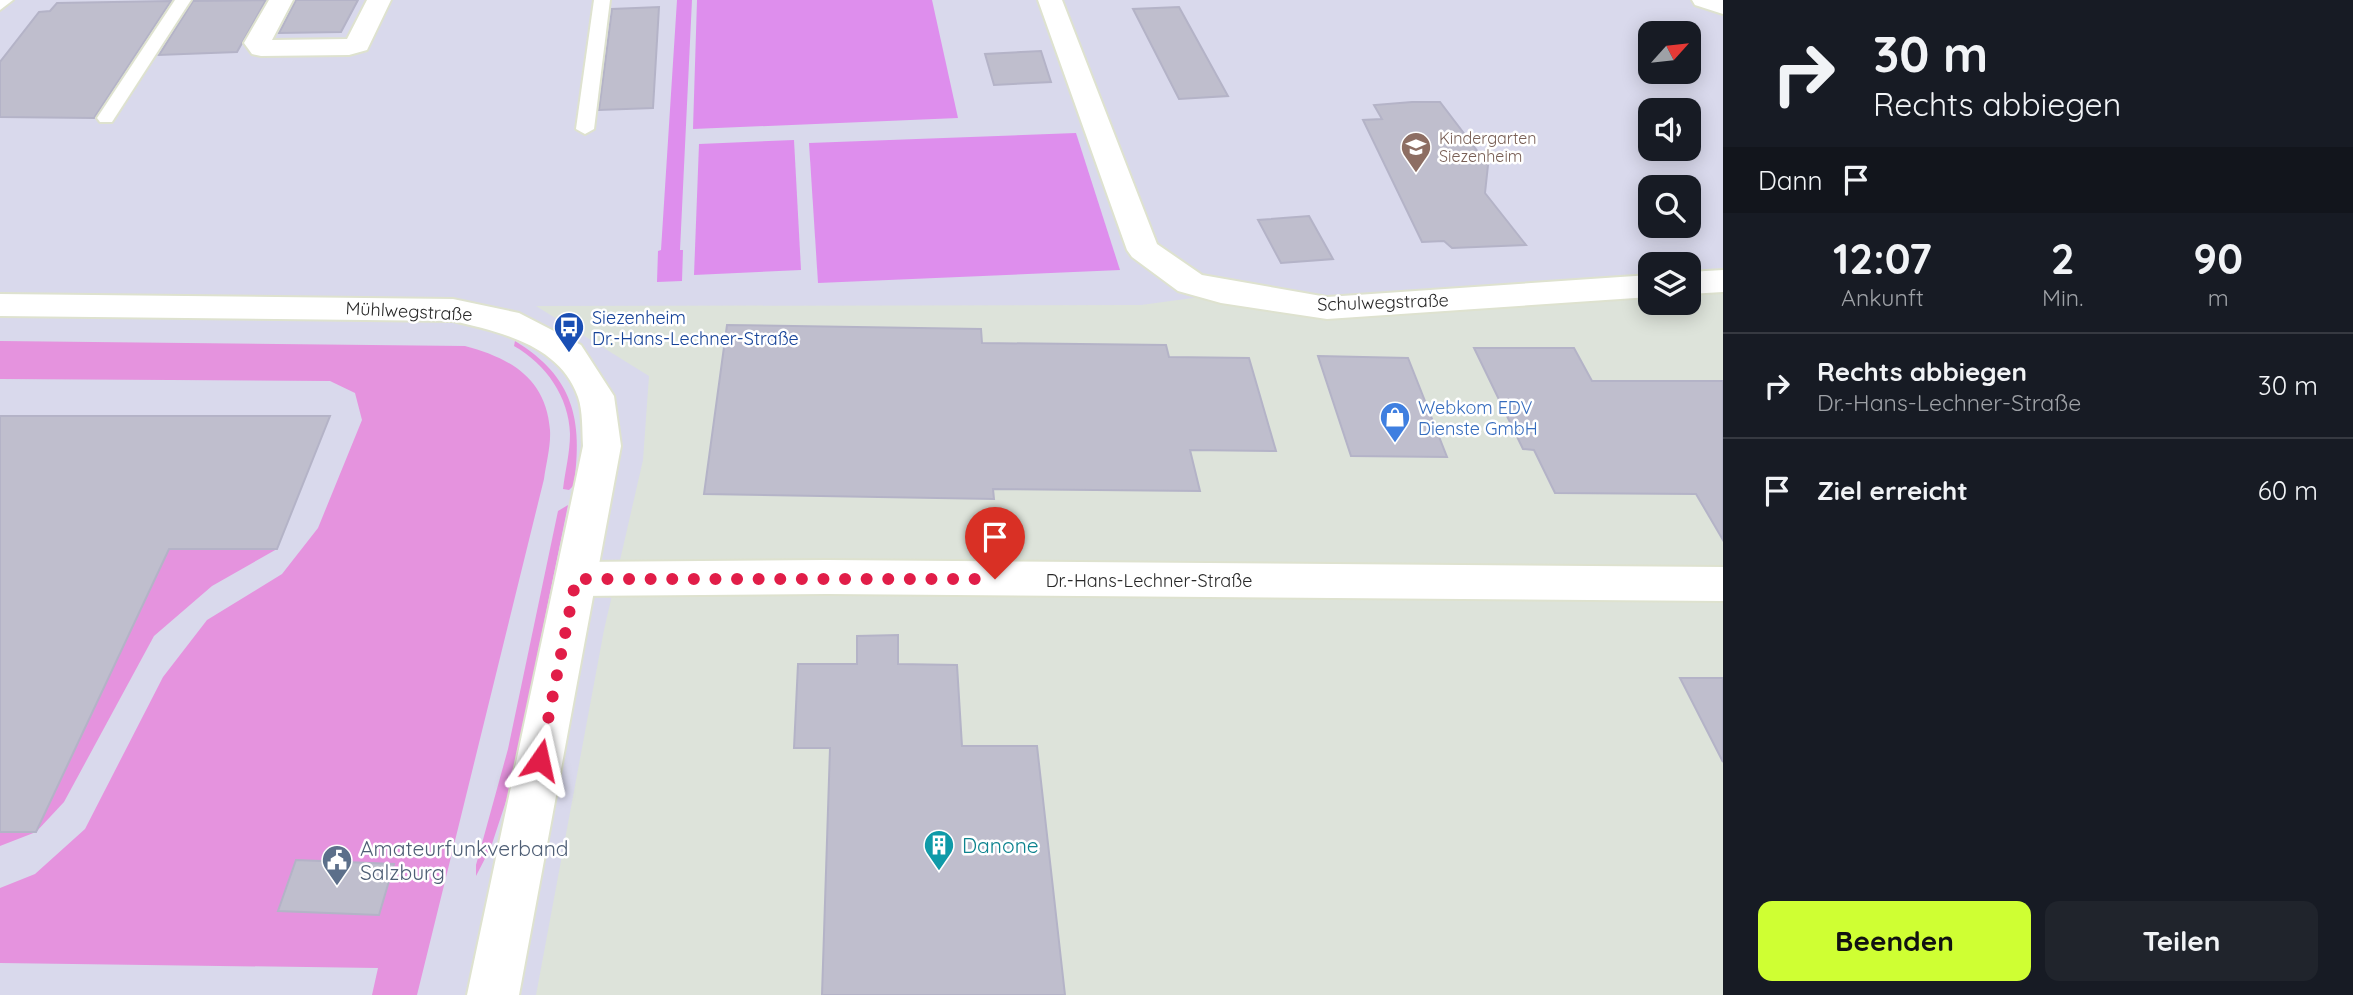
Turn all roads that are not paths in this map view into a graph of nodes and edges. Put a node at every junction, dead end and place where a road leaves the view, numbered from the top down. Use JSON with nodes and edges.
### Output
{"nodes":[{"id":1,"x":5,"y":0,"type":"edge"},
{"id":2,"x":183,"y":0,"type":"edge"},
{"id":3,"x":281,"y":0,"type":"edge"},
{"id":4,"x":379,"y":0,"type":"edge"},
{"id":5,"x":602,"y":0,"type":"edge"},
{"id":6,"x":1050,"y":0,"type":"edge"},
{"id":7,"x":1704,"y":0,"type":"edge"},
{"id":8,"x":0,"y":5,"type":"edge"},
{"id":9,"x":1723,"y":6,"type":"edge"},
{"id":10,"x":106,"y":118,"type":"dead end"},
{"id":11,"x":585,"y":129,"type":"dead end"},
{"id":12,"x":1723,"y":281,"type":"edge"},
{"id":13,"x":1701,"y":283,"type":"edge"},
{"id":14,"x":1638,"y":287,"type":"edge"},
{"id":15,"x":0,"y":306,"type":"edge"},
{"id":16,"x":576,"y":579,"type":"junction"},
{"id":17,"x":1723,"y":584,"type":"edge"},
{"id":18,"x":493,"y":995,"type":"edge"}],
"edges":[{"from":1,"to":8,"type":"lane"},
{"from":2,"to":10,"type":"lane"},
{"from":3,"to":4,"type":"street"},
{"from":5,"to":11,"type":"lane"},
{"from":6,"to":14,"type":"street","name":"Schulwegstraße"},
{"from":7,"to":9,"type":"street"},
{"from":12,"to":13,"type":"street"},
{"from":15,"to":16,"type":"street","name":"Mühlwegstraße"},
{"from":16,"to":17,"type":"street","name":"Dr.-Hans-Lechner-Straße"},
{"from":16,"to":18,"type":"street","name":"Mühlwegstraße"}]}
